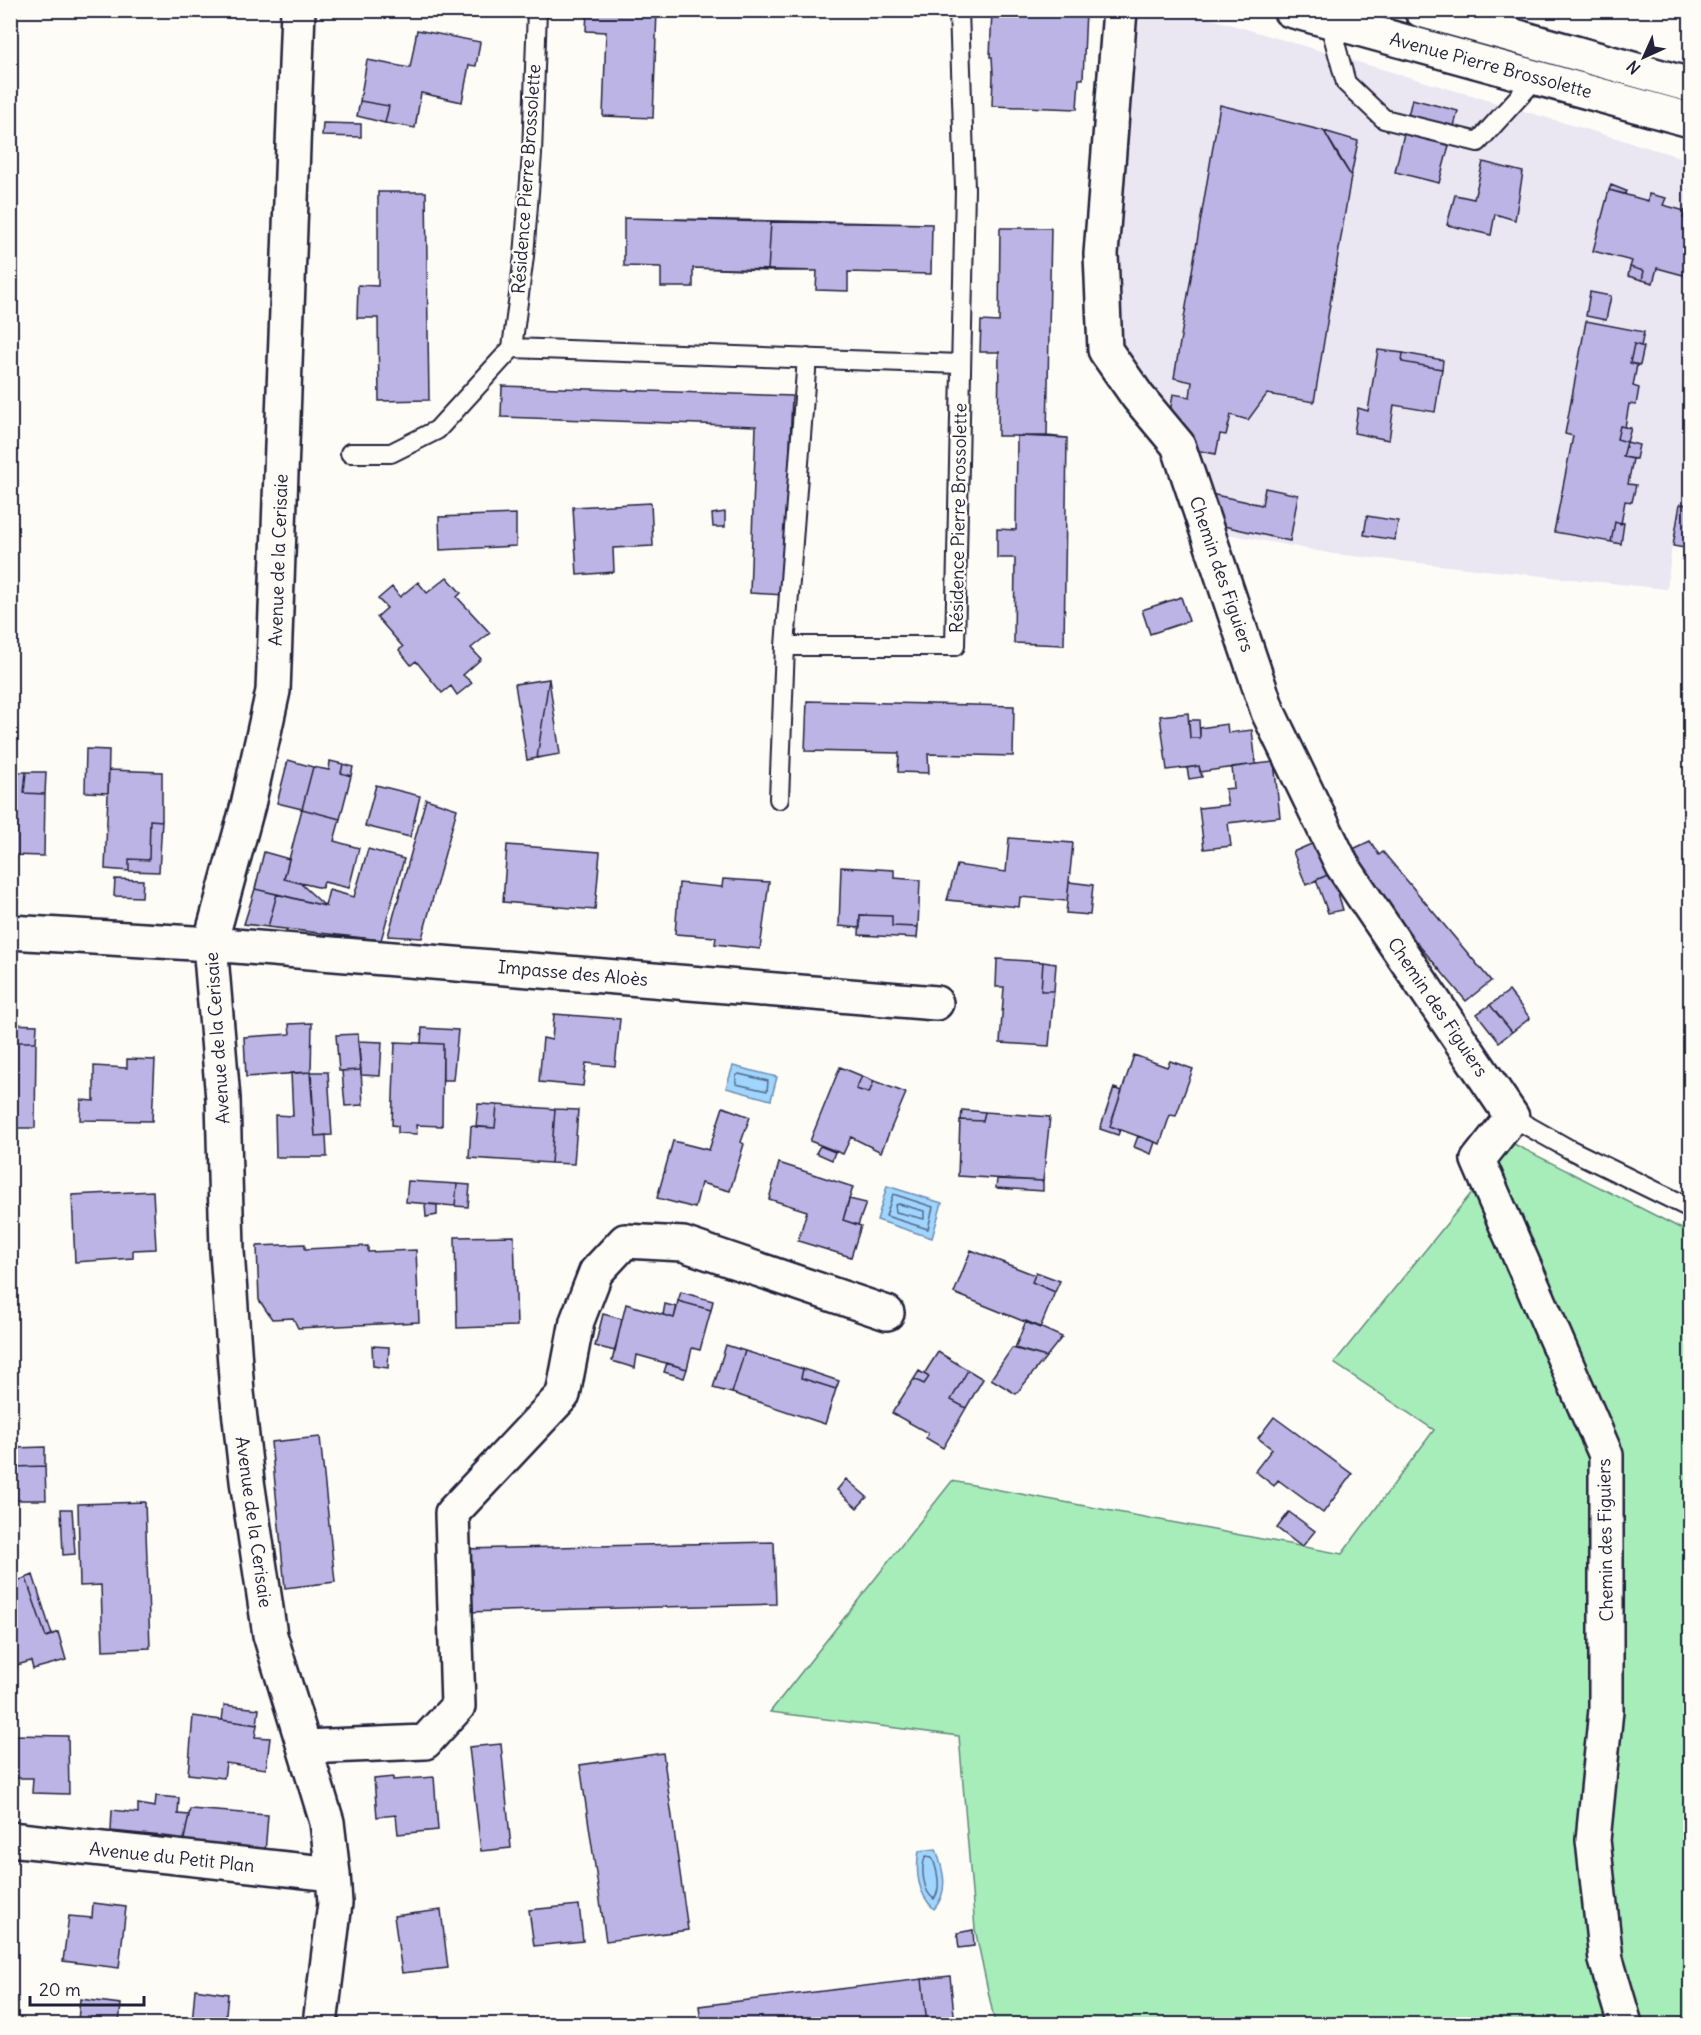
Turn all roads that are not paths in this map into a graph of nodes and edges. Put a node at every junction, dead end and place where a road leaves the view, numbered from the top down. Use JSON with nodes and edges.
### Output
{"nodes":[{"id":1,"x":298,"y":10,"type":"edge"},
{"id":2,"x":537,"y":10,"type":"edge"},
{"id":3,"x":958,"y":10,"type":"edge"},
{"id":4,"x":1120,"y":10,"type":"edge"},
{"id":5,"x":1290,"y":10,"type":"edge"},
{"id":6,"x":1421,"y":10,"type":"edge"},
{"id":7,"x":1329,"y":21,"type":"junction"},
{"id":8,"x":1537,"y":77,"type":"junction"},
{"id":9,"x":1690,"y":86,"type":"edge"},
{"id":10,"x":1690,"y":120,"type":"edge"},
{"id":11,"x":512,"y":348,"type":"junction"},
{"id":12,"x":807,"y":358,"type":"junction"},
{"id":13,"x":961,"y":364,"type":"junction"},
{"id":14,"x":350,"y":453,"type":"dead end"},
{"id":15,"x":785,"y":646,"type":"junction"},
{"id":16,"x":779,"y":799,"type":"dead end"},
{"id":17,"x":10,"y":932,"type":"edge"},
{"id":18,"x":210,"y":944,"type":"junction"},
{"id":19,"x":936,"y":1003,"type":"dead end"},
{"id":20,"x":1512,"y":1117,"type":"junction"},
{"id":21,"x":1690,"y":1208,"type":"edge"},
{"id":22,"x":887,"y":1313,"type":"dead end"},
{"id":23,"x":305,"y":1747,"type":"junction"},
{"id":24,"x":10,"y":1839,"type":"edge"},
{"id":25,"x":333,"y":1874,"type":"junction"},
{"id":26,"x":320,"y":2025,"type":"edge"},
{"id":27,"x":1625,"y":2025,"type":"edge"}],
"edges":[{"from":1,"to":18,"type":"street","name":"Avenue de la Cerisaie"},
{"from":2,"to":11,"type":"lane","name":"Résidence Pierre Brossolette"},
{"from":3,"to":13,"type":"lane","name":"Résidence Pierre Brossolette"},
{"from":4,"to":20,"type":"street","name":"Chemin des Figuiers"},
{"from":5,"to":7,"type":"street","name":"Avenue Pierre Brossolette"},
{"from":6,"to":9,"type":"street","name":"Avenue Pierre Brossolette"},
{"from":7,"to":8,"type":"street","name":"Avenue Pierre Brossolette"},
{"from":7,"to":8,"type":"lane"},
{"from":8,"to":10,"type":"street","name":"Avenue Pierre Brossolette"},
{"from":11,"to":12,"type":"lane"},
{"from":11,"to":14,"type":"lane"},
{"from":12,"to":13,"type":"lane"},
{"from":12,"to":15,"type":"lane"},
{"from":13,"to":15,"type":"lane","name":"Résidence Pierre Brossolette"},
{"from":15,"to":16,"type":"lane"},
{"from":17,"to":18,"type":"street","name":"Impasse des Aloès"},
{"from":18,"to":19,"type":"street","name":"Impasse des Aloès"},
{"from":18,"to":23,"type":"street","name":"Avenue de la Cerisaie"},
{"from":20,"to":21,"type":"lane"},
{"from":20,"to":27,"type":"street","name":"Chemin des Figuiers"},
{"from":22,"to":23,"type":"street"},
{"from":23,"to":25,"type":"street","name":"Avenue de la Cerisaie"},
{"from":24,"to":25,"type":"street","name":"Avenue du Petit Plan"},
{"from":25,"to":26,"type":"street","name":"Avenue de la Cerisaie"}]}
